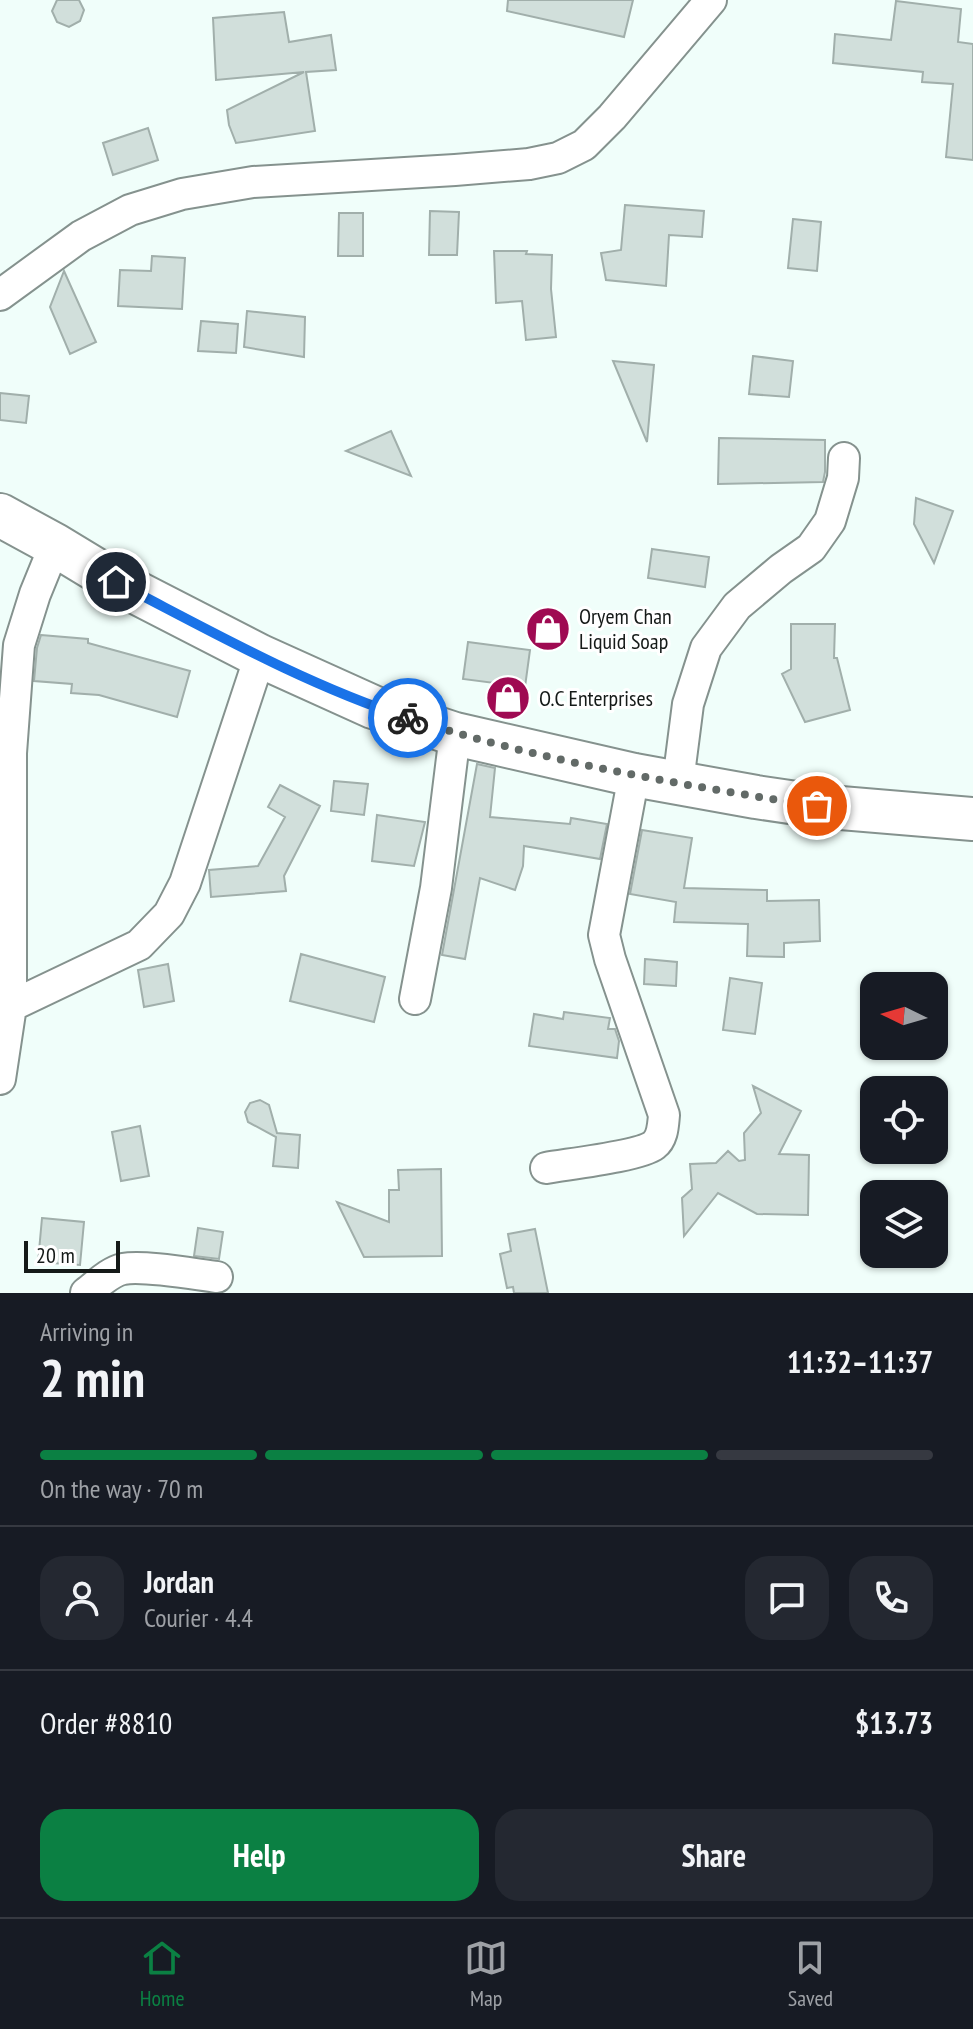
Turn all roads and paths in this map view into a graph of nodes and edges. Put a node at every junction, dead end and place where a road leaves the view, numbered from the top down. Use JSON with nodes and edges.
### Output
{"nodes":[{"id":1,"x":711,"y":0,"type":"edge"},
{"id":2,"x":0,"y":295,"type":"edge"},
{"id":3,"x":844,"y":458,"type":"dead end"},
{"id":4,"x":0,"y":515,"type":"edge"},
{"id":5,"x":55,"y":545,"type":"junction"},
{"id":6,"x":260,"y":656,"type":"junction"},
{"id":7,"x":455,"y":734,"type":"junction"},
{"id":8,"x":634,"y":775,"type":"junction"},
{"id":9,"x":678,"y":782,"type":"junction"},
{"id":10,"x":973,"y":819,"type":"edge"},
{"id":11,"x":415,"y":999,"type":"dead end"},
{"id":12,"x":6,"y":1011,"type":"edge"},
{"id":13,"x":0,"y":1079,"type":"edge"},
{"id":14,"x":546,"y":1168,"type":"dead end"},
{"id":15,"x":217,"y":1277,"type":"dead end"},
{"id":16,"x":86,"y":1293,"type":"edge"}],
"edges":[{"from":1,"to":2,"type":"street"},
{"from":3,"to":9,"type":"street"},
{"from":4,"to":5,"type":"street"},
{"from":5,"to":6,"type":"street"},
{"from":5,"to":12,"type":"street"},
{"from":6,"to":7,"type":"street"},
{"from":6,"to":12,"type":"street"},
{"from":7,"to":8,"type":"street"},
{"from":7,"to":11,"type":"street"},
{"from":8,"to":9,"type":"street"},
{"from":8,"to":14,"type":"street"},
{"from":9,"to":10,"type":"street"},
{"from":12,"to":13,"type":"street"},
{"from":15,"to":16,"type":"street"}]}
